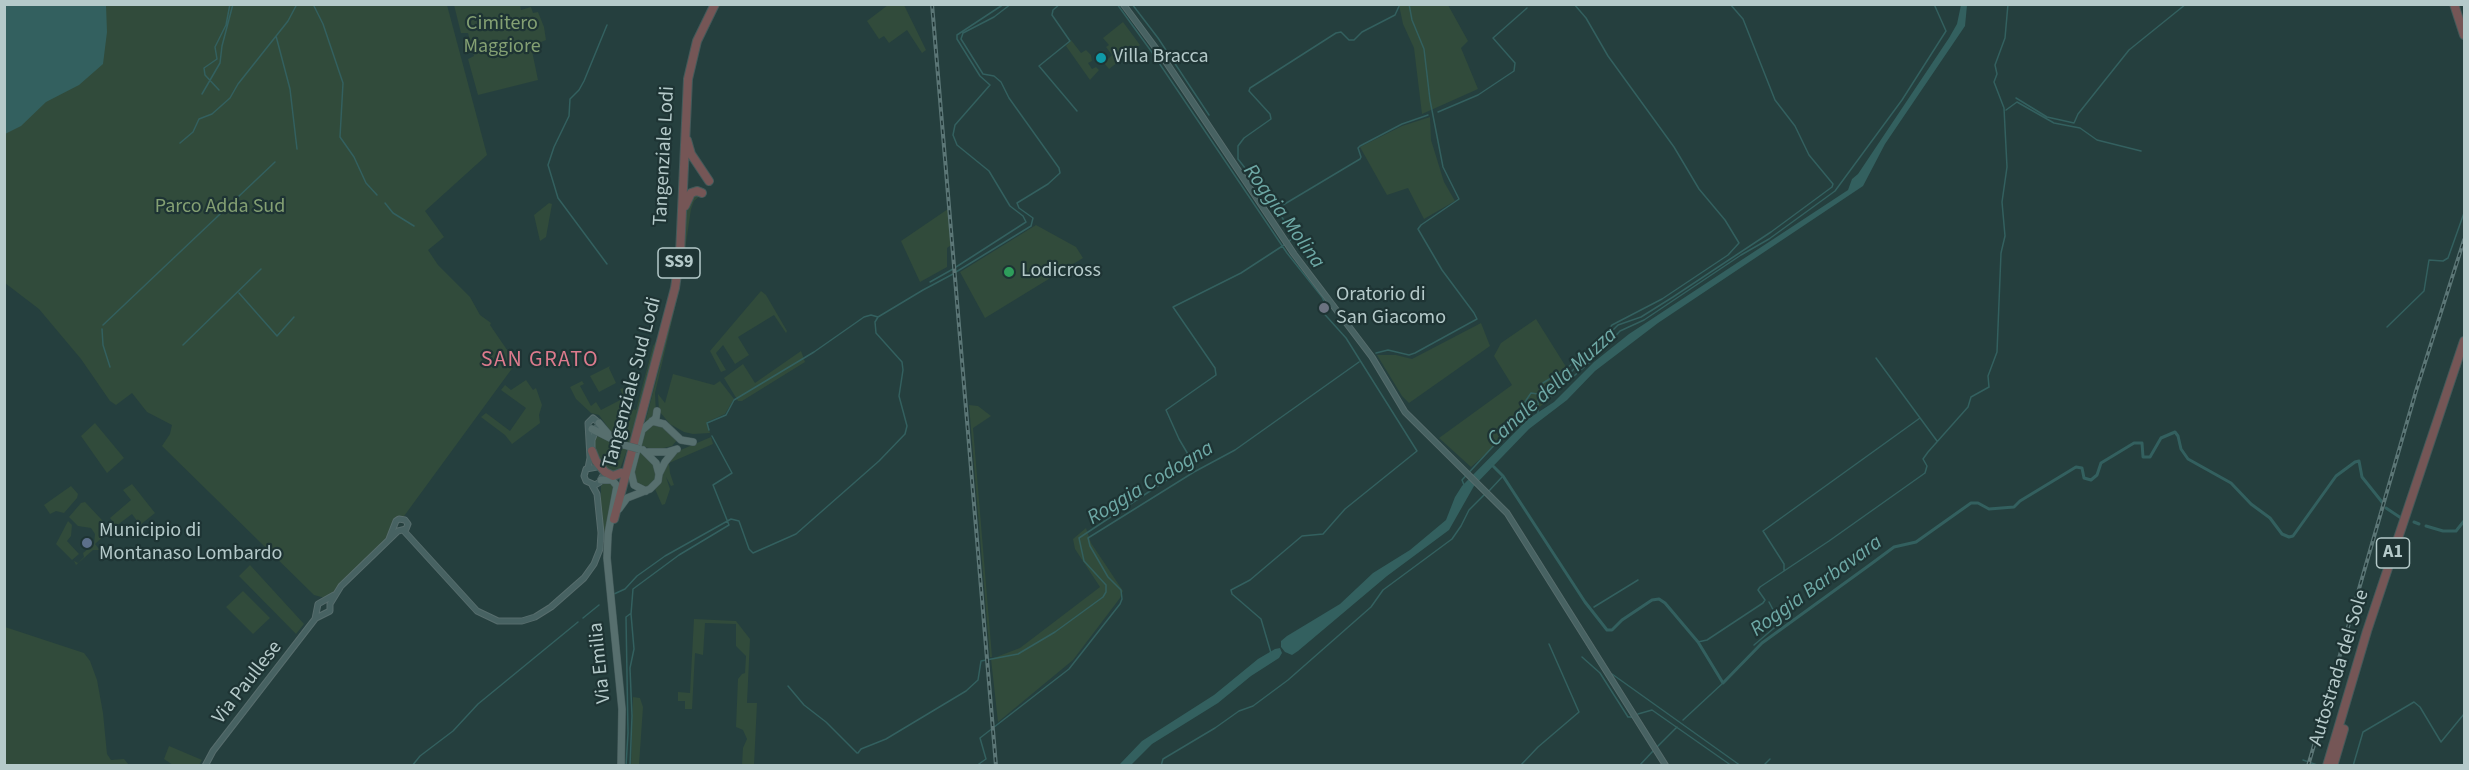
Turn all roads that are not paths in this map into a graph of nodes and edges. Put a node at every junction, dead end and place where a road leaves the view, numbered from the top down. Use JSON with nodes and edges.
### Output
{"nodes":[{"id":1,"x":713,"y":4,"type":"edge"},
{"id":2,"x":1123,"y":4,"type":"edge"},
{"id":3,"x":2454,"y":4,"type":"edge"},
{"id":4,"x":2464,"y":35,"type":"edge"},
{"id":5,"x":686,"y":101,"type":"junction"},
{"id":6,"x":709,"y":182,"type":"dead end"},
{"id":7,"x":702,"y":193,"type":"dead end"},
{"id":8,"x":680,"y":254,"type":"junction"},
{"id":9,"x":2464,"y":341,"type":"edge"},
{"id":10,"x":2464,"y":355,"type":"edge"},
{"id":11,"x":656,"y":365,"type":"junction"},
{"id":12,"x":657,"y":411,"type":"dead end"},
{"id":13,"x":651,"y":421,"type":"junction"},
{"id":14,"x":595,"y":429,"type":"junction"},
{"id":15,"x":642,"y":430,"type":"junction"},
{"id":16,"x":680,"y":439,"type":"junction"},
{"id":17,"x":693,"y":442,"type":"dead end"},
{"id":18,"x":679,"y":448,"type":"dead end"},
{"id":19,"x":641,"y":450,"type":"junction"},
{"id":20,"x":592,"y":451,"type":"junction"},
{"id":21,"x":628,"y":459,"type":"junction"},
{"id":22,"x":588,"y":468,"type":"junction"},
{"id":23,"x":621,"y":473,"type":"junction"},
{"id":24,"x":600,"y":475,"type":"junction"},
{"id":25,"x":659,"y":477,"type":"junction"},
{"id":26,"x":592,"y":485,"type":"junction"},
{"id":27,"x":648,"y":490,"type":"junction"},
{"id":28,"x":599,"y":507,"type":"junction"},
{"id":29,"x":614,"y":515,"type":"junction"},
{"id":30,"x":607,"y":558,"type":"joint"},
{"id":31,"x":328,"y":602,"type":"junction"},
{"id":32,"x":320,"y":613,"type":"junction"},
{"id":33,"x":205,"y":765,"type":"edge"},
{"id":34,"x":621,"y":765,"type":"edge"},
{"id":35,"x":1666,"y":765,"type":"edge"},
{"id":36,"x":2327,"y":765,"type":"edge"},
{"id":37,"x":2333,"y":765,"type":"edge"}],
"edges":[{"from":1,"to":5,"type":"highway","name":"Tangenziale Sud Lodi","number":"SS9"},
{"from":1,"to":21,"type":"highway","name":"Tangenziale Lodi","number":"SS9"},
{"from":2,"to":35,"type":"main road"},
{"from":3,"to":4,"type":"highway"},
{"from":5,"to":6,"type":"highway"},
{"from":5,"to":8,"type":"highway","name":"Tangenziale Sud Lodi","number":"SS9"},
{"from":7,"to":8,"type":"highway"},
{"from":8,"to":11,"type":"highway","name":"Tangenziale Sud Lodi","number":"SS9"},
{"from":9,"to":36,"type":"highway","name":"Autostrada del Sole","number":"A1"},
{"from":10,"to":37,"type":"highway","name":"Autostrada del Sole","number":"A1"},
{"from":11,"to":15,"type":"highway"},
{"from":11,"to":29,"type":"highway","name":"Tangenziale Sud Lodi","number":"SS9"},
{"from":12,"to":13,"type":"main road"},
{"from":13,"to":15,"type":"main road"},
{"from":13,"to":16,"type":"main road"},
{"from":14,"to":19,"type":"main road","bridge":true},
{"from":14,"to":20,"type":"main road"},
{"from":14,"to":22,"type":"main road"},
{"from":15,"to":27,"type":"main road"},
{"from":16,"to":17,"type":"main road"},
{"from":16,"to":18,"type":"main road"},
{"from":19,"to":25,"type":"main road"},
{"from":19,"to":25,"type":"main road"},
{"from":20,"to":23,"type":"highway"},
{"from":20,"to":24,"type":"main road"},
{"from":21,"to":23,"type":"highway"},
{"from":21,"to":29,"type":"highway","name":"Tangenziale Lodi","number":"SS9"},
{"from":22,"to":24,"type":"main road"},
{"from":22,"to":26,"type":"main road"},
{"from":23,"to":24,"type":"highway"},
{"from":24,"to":26,"type":"main road"},
{"from":24,"to":28,"type":"main road"},
{"from":24,"to":29,"type":"main road"},
{"from":25,"to":27,"type":"main road"},
{"from":26,"to":28,"type":"main road"},
{"from":27,"to":29,"type":"main road"},
{"from":28,"to":31,"type":"main road"},
{"from":29,"to":30,"type":"main road","name":"Tangenziale Lodi","number":"SS9"},
{"from":30,"to":34,"type":"main road","name":"Via Emilia","number":"SS9"},
{"from":31,"to":32,"type":"main road"},
{"from":31,"to":32,"type":"main road"},
{"from":32,"to":33,"type":"main road","name":"Via Paullese"}]}
